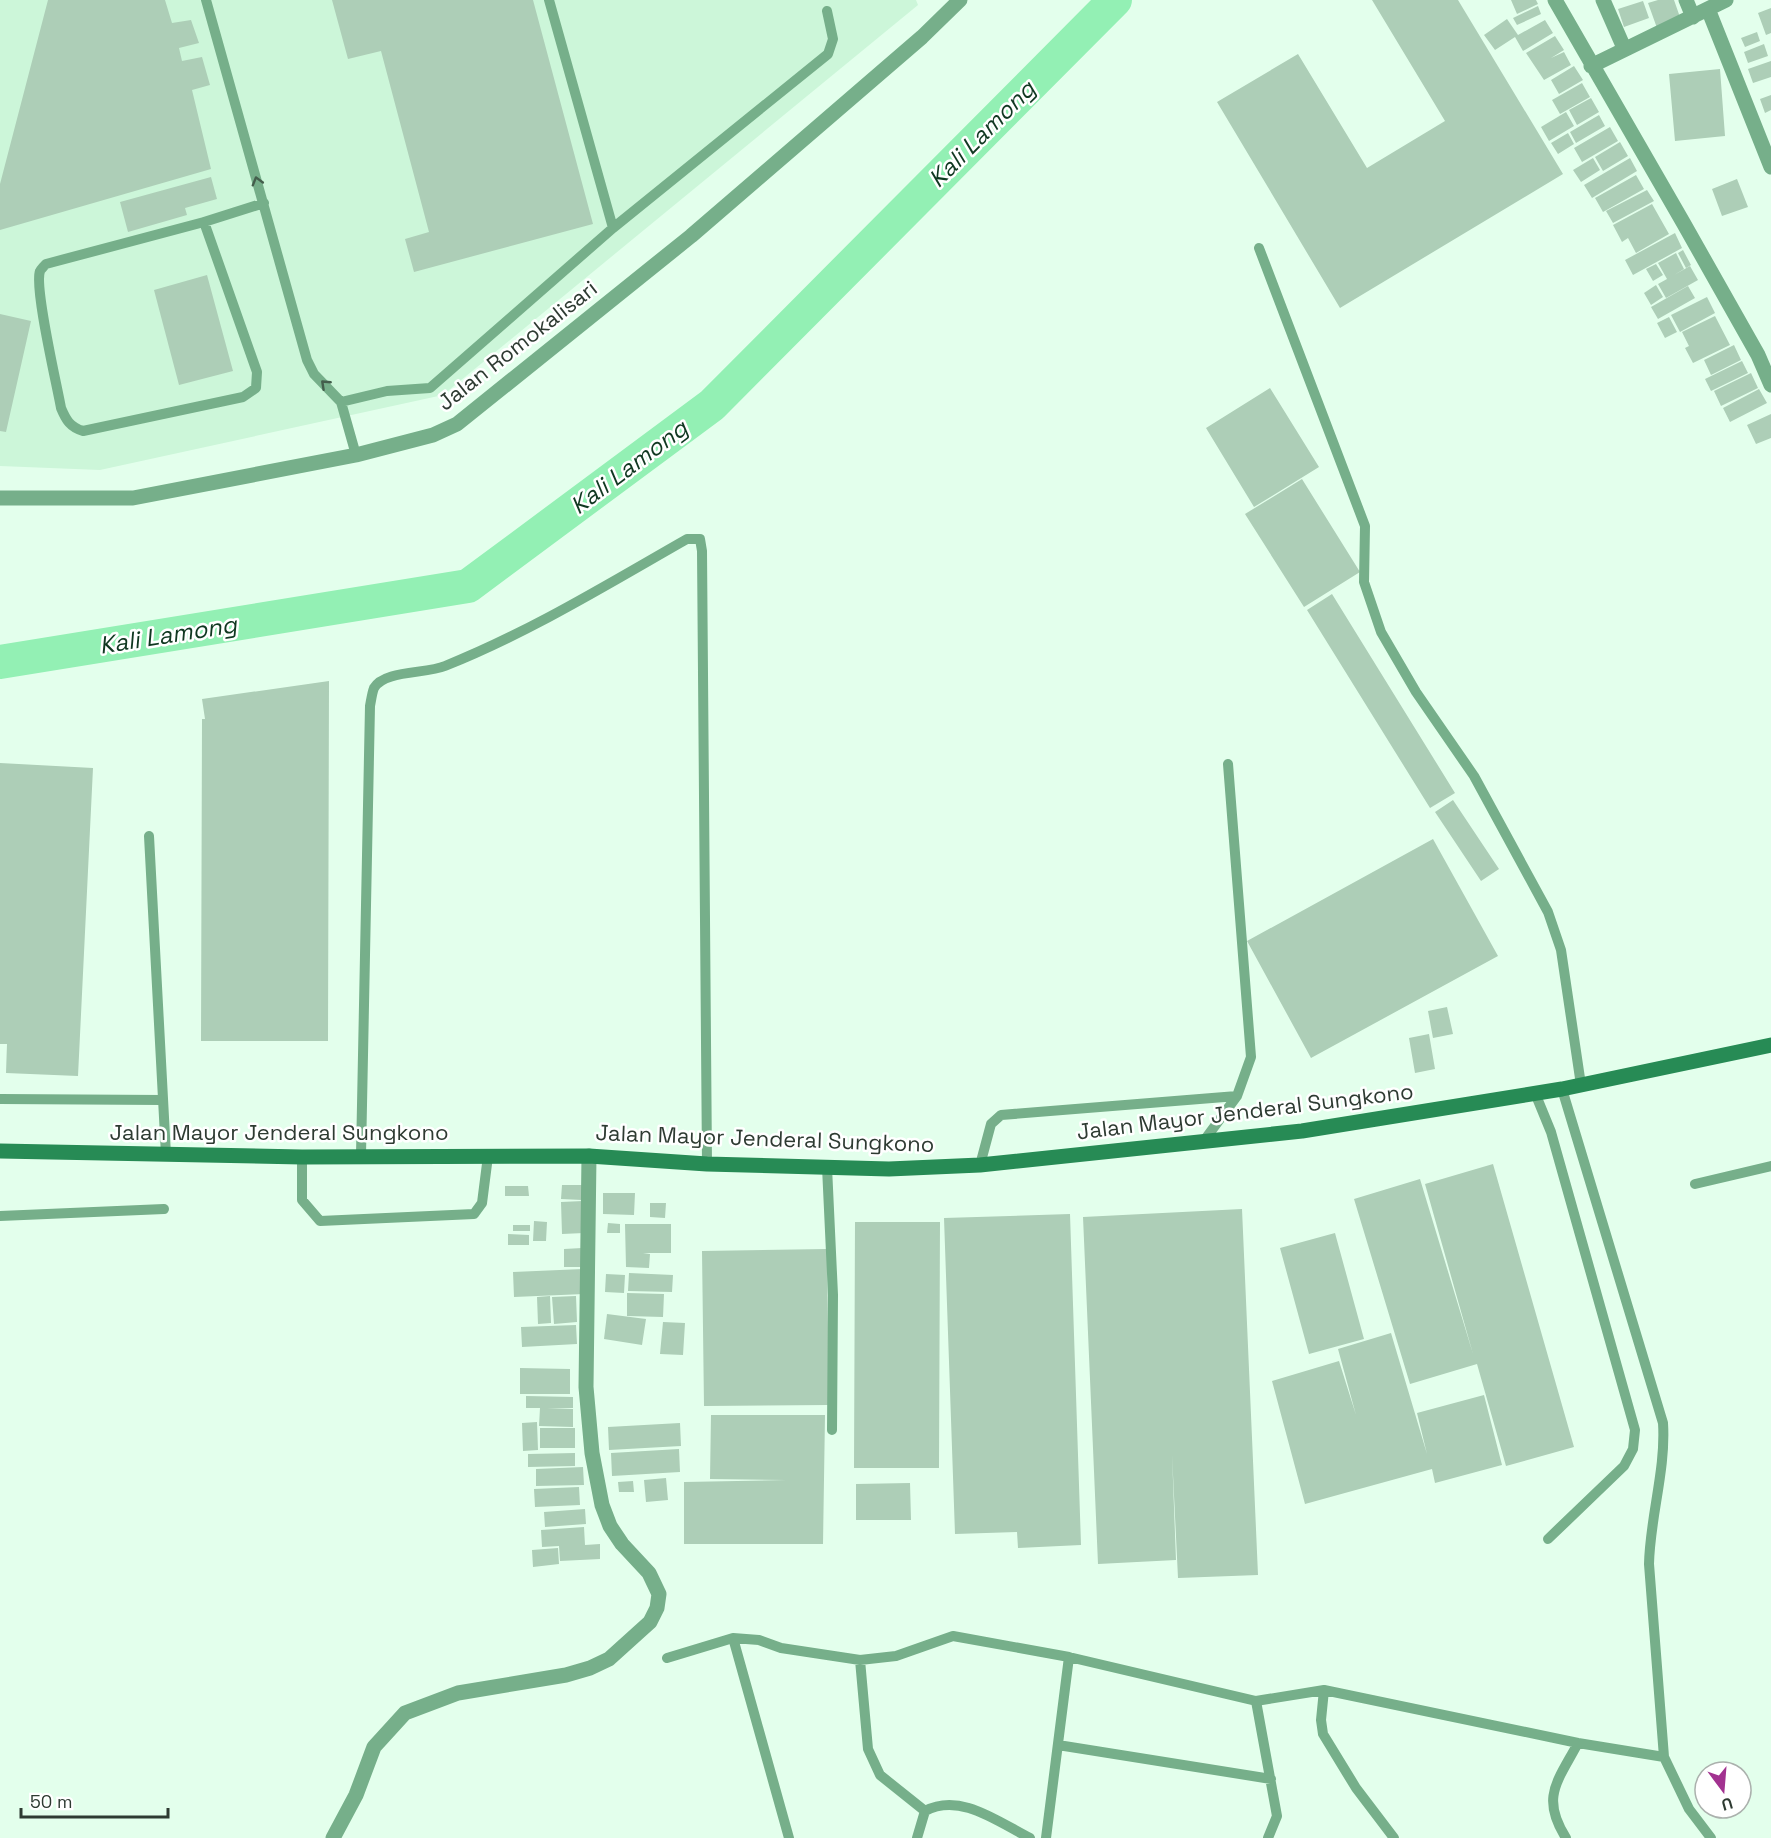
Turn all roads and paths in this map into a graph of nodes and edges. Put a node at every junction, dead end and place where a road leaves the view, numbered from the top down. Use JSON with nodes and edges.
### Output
{"nodes":[{"id":1,"x":206,"y":0,"type":"edge"},
{"id":2,"x":549,"y":0,"type":"edge"},
{"id":3,"x":960,"y":0,"type":"edge"},
{"id":4,"x":1555,"y":0,"type":"edge"},
{"id":5,"x":1603,"y":0,"type":"edge"},
{"id":6,"x":1686,"y":0,"type":"edge"},
{"id":7,"x":1726,"y":0,"type":"edge"},
{"id":8,"x":1708,"y":9,"type":"junction"},
{"id":9,"x":827,"y":11,"type":"dead end"},
{"id":10,"x":1693,"y":17,"type":"junction"},
{"id":11,"x":1624,"y":48,"type":"junction"},
{"id":12,"x":1591,"y":66,"type":"junction"},
{"id":13,"x":1771,"y":167,"type":"edge"},
{"id":14,"x":264,"y":203,"type":"junction"},
{"id":15,"x":204,"y":222,"type":"junction"},
{"id":16,"x":613,"y":228,"type":"junction"},
{"id":17,"x":1258,"y":248,"type":"dead end"},
{"id":18,"x":1764,"y":351,"type":"edge"},
{"id":19,"x":1771,"y":385,"type":"edge"},
{"id":20,"x":341,"y":402,"type":"junction"},
{"id":21,"x":356,"y":455,"type":"junction"},
{"id":22,"x":0,"y":498,"type":"edge"},
{"id":23,"x":1228,"y":764,"type":"dead end"},
{"id":24,"x":149,"y":836,"type":"dead end"},
{"id":25,"x":1771,"y":1045,"type":"edge"},
{"id":26,"x":1581,"y":1084,"type":"junction"},
{"id":27,"x":1562,"y":1089,"type":"junction"},
{"id":28,"x":1535,"y":1093,"type":"junction"},
{"id":29,"x":1237,"y":1096,"type":"junction"},
{"id":30,"x":0,"y":1099,"type":"edge"},
{"id":31,"x":163,"y":1100,"type":"junction"},
{"id":32,"x":1203,"y":1142,"type":"junction"},
{"id":33,"x":0,"y":1151,"type":"edge"},
{"id":34,"x":166,"y":1155,"type":"junction"},
{"id":35,"x":360,"y":1155,"type":"junction"},
{"id":36,"x":488,"y":1156,"type":"junction"},
{"id":37,"x":589,"y":1156,"type":"junction"},
{"id":38,"x":302,"y":1157,"type":"junction"},
{"id":39,"x":707,"y":1164,"type":"junction"},
{"id":40,"x":980,"y":1165,"type":"junction"},
{"id":41,"x":1771,"y":1166,"type":"edge"},
{"id":42,"x":827,"y":1167,"type":"junction"},
{"id":43,"x":1695,"y":1184,"type":"dead end"},
{"id":44,"x":164,"y":1209,"type":"dead end"},
{"id":45,"x":0,"y":1216,"type":"edge"},
{"id":46,"x":832,"y":1430,"type":"dead end"},
{"id":47,"x":1548,"y":1539,"type":"dead end"},
{"id":48,"x":733,"y":1638,"type":"junction"},
{"id":49,"x":1069,"y":1657,"type":"junction"},
{"id":50,"x":667,"y":1658,"type":"dead end"},
{"id":51,"x":860,"y":1660,"type":"junction"},
{"id":52,"x":1324,"y":1690,"type":"junction"},
{"id":53,"x":1256,"y":1701,"type":"junction"},
{"id":54,"x":1578,"y":1743,"type":"junction"},
{"id":55,"x":1058,"y":1745,"type":"junction"},
{"id":56,"x":1664,"y":1758,"type":"junction"},
{"id":57,"x":1271,"y":1779,"type":"junction"},
{"id":58,"x":925,"y":1811,"type":"junction"},
{"id":59,"x":333,"y":1838,"type":"edge"},
{"id":60,"x":789,"y":1838,"type":"edge"},
{"id":61,"x":917,"y":1838,"type":"edge"},
{"id":62,"x":1030,"y":1838,"type":"edge"},
{"id":63,"x":1046,"y":1838,"type":"edge"},
{"id":64,"x":1268,"y":1838,"type":"edge"},
{"id":65,"x":1394,"y":1838,"type":"edge"},
{"id":66,"x":1566,"y":1838,"type":"edge"},
{"id":67,"x":1710,"y":1838,"type":"edge"}],
"edges":[{"from":14,"to":1,"type":"lane","one_way":true},
{"from":2,"to":16,"type":"lane"},
{"from":3,"to":21,"type":"street","name":"Jalan Romokalisari"},
{"from":4,"to":12,"type":"street"},
{"from":5,"to":11,"type":"street"},
{"from":6,"to":10,"type":"street"},
{"from":7,"to":8,"type":"street"},
{"from":8,"to":10,"type":"street"},
{"from":8,"to":13,"type":"street"},
{"from":9,"to":16,"type":"lane"},
{"from":10,"to":11,"type":"street"},
{"from":11,"to":12,"type":"street"},
{"from":12,"to":18,"type":"street"},
{"from":14,"to":15,"type":"lane"},
{"from":20,"to":14,"type":"lane","one_way":true},
{"from":15,"to":15,"type":"lane"},
{"from":16,"to":20,"type":"lane"},
{"from":17,"to":26,"type":"lane"},
{"from":18,"to":19,"type":"street"},
{"from":20,"to":21,"type":"lane"},
{"from":21,"to":22,"type":"street","name":"Jalan Romokalisari"},
{"from":23,"to":29,"type":"lane"},
{"from":24,"to":31,"type":"lane"},
{"from":25,"to":26,"type":"main road","name":"Jalan Mayor Jenderal Sungkono"},
{"from":26,"to":27,"type":"main road","name":"Jalan Mayor Jenderal Sungkono"},
{"from":27,"to":28,"type":"main road","name":"Jalan Mayor Jenderal Sungkono"},
{"from":27,"to":56,"type":"lane"},
{"from":28,"to":32,"type":"main road","name":"Jalan Mayor Jenderal Sungkono"},
{"from":28,"to":47,"type":"lane"},
{"from":29,"to":32,"type":"lane"},
{"from":29,"to":40,"type":"lane"},
{"from":30,"to":31,"type":"lane"},
{"from":31,"to":34,"type":"lane"},
{"from":32,"to":40,"type":"main road","name":"Jalan Mayor Jenderal Sungkono"},
{"from":33,"to":34,"type":"main road","name":"Jalan Mayor Jenderal Sungkono"},
{"from":34,"to":38,"type":"main road","name":"Jalan Mayor Jenderal Sungkono"},
{"from":35,"to":36,"type":"main road","name":"Jalan Mayor Jenderal Sungkono"},
{"from":35,"to":38,"type":"main road","name":"Jalan Mayor Jenderal Sungkono"},
{"from":35,"to":39,"type":"lane"},
{"from":36,"to":37,"type":"main road","name":"Jalan Mayor Jenderal Sungkono"},
{"from":36,"to":38,"type":"lane"},
{"from":37,"to":39,"type":"main road","name":"Jalan Mayor Jenderal Sungkono"},
{"from":37,"to":59,"type":"street"},
{"from":39,"to":42,"type":"main road","name":"Jalan Mayor Jenderal Sungkono"},
{"from":40,"to":42,"type":"main road","name":"Jalan Mayor Jenderal Sungkono"},
{"from":41,"to":43,"type":"lane"},
{"from":42,"to":46,"type":"lane"},
{"from":44,"to":45,"type":"lane"},
{"from":48,"to":50,"type":"lane"},
{"from":48,"to":51,"type":"lane"},
{"from":48,"to":60,"type":"lane"},
{"from":49,"to":51,"type":"lane"},
{"from":49,"to":53,"type":"lane"},
{"from":49,"to":55,"type":"lane"},
{"from":51,"to":58,"type":"lane"},
{"from":52,"to":53,"type":"lane"},
{"from":52,"to":54,"type":"lane"},
{"from":52,"to":65,"type":"lane"},
{"from":53,"to":57,"type":"lane"},
{"from":54,"to":56,"type":"lane"},
{"from":54,"to":66,"type":"lane"},
{"from":55,"to":57,"type":"lane"},
{"from":55,"to":63,"type":"lane"},
{"from":56,"to":67,"type":"lane"},
{"from":57,"to":64,"type":"lane"},
{"from":58,"to":61,"type":"lane"},
{"from":58,"to":62,"type":"lane"}]}
